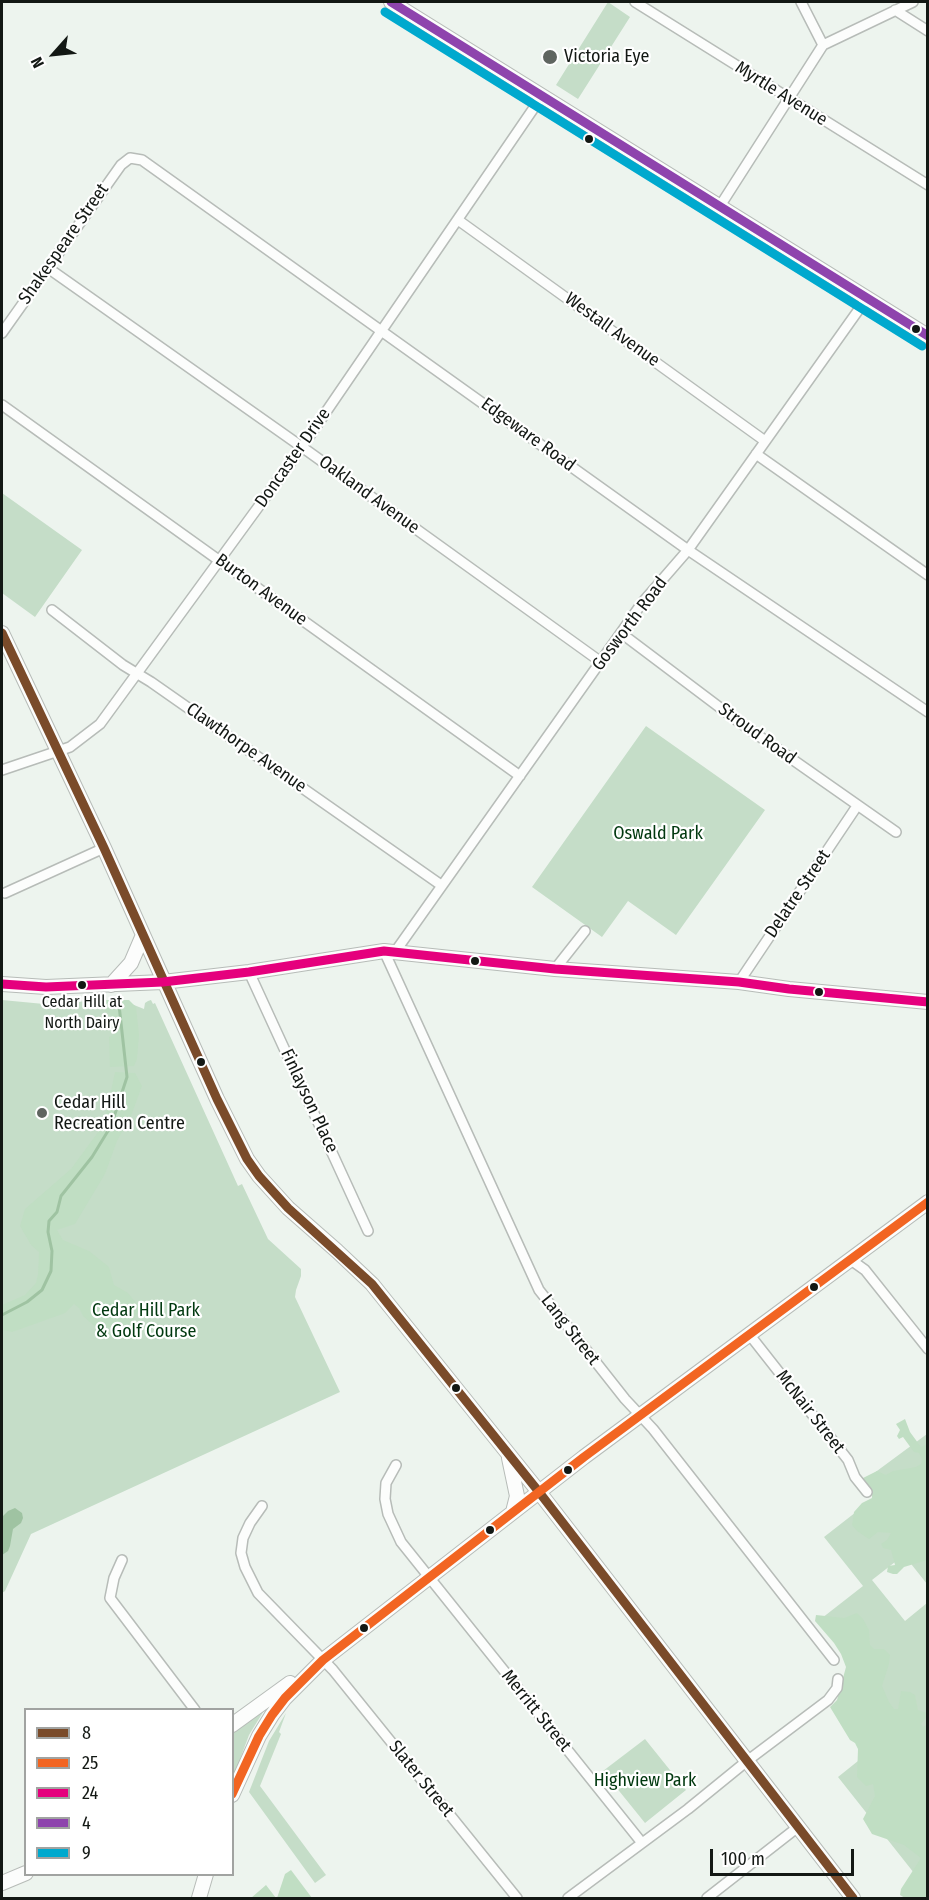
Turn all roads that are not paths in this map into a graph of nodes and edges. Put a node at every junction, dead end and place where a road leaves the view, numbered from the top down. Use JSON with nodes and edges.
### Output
{"nodes":[{"id":1,"x":391,"y":2,"type":"edge"},
{"id":2,"x":635,"y":2,"type":"edge"},
{"id":3,"x":801,"y":2,"type":"edge"},
{"id":4,"x":913,"y":2,"type":"edge"},
{"id":5,"x":895,"y":10,"type":"junction"},
{"id":6,"x":927,"y":31,"type":"edge"},
{"id":7,"x":822,"y":45,"type":"junction"},
{"id":8,"x":542,"y":96,"type":"junction"},
{"id":9,"x":788,"y":98,"type":"junction"},
{"id":10,"x":130,"y":159,"type":"joint"},
{"id":11,"x":927,"y":185,"type":"edge"},
{"id":12,"x":720,"y":206,"type":"junction"},
{"id":13,"x":458,"y":220,"type":"junction"},
{"id":14,"x":48,"y":267,"type":"junction"},
{"id":15,"x":867,"y":298,"type":"junction"},
{"id":16,"x":381,"y":331,"type":"junction"},
{"id":17,"x":2,"y":333,"type":"edge"},
{"id":18,"x":927,"y":336,"type":"edge"},
{"id":19,"x":2,"y":405,"type":"edge"},
{"id":20,"x":765,"y":441,"type":"junction"},
{"id":21,"x":302,"y":447,"type":"junction"},
{"id":22,"x":756,"y":454,"type":"junction"},
{"id":23,"x":688,"y":550,"type":"junction"},
{"id":24,"x":219,"y":560,"type":"junction"},
{"id":25,"x":927,"y":575,"type":"edge"},
{"id":26,"x":52,"y":610,"type":"dead end"},
{"id":27,"x":2,"y":633,"type":"edge"},
{"id":28,"x":621,"y":633,"type":"junction"},
{"id":29,"x":601,"y":662,"type":"junction"},
{"id":30,"x":136,"y":674,"type":"junction"},
{"id":31,"x":927,"y":712,"type":"edge"},
{"id":32,"x":58,"y":752,"type":"junction"},
{"id":33,"x":2,"y":770,"type":"edge"},
{"id":34,"x":520,"y":776,"type":"junction"},
{"id":35,"x":857,"y":806,"type":"junction"},
{"id":36,"x":896,"y":832,"type":"dead end"},
{"id":37,"x":104,"y":848,"type":"junction"},
{"id":38,"x":441,"y":885,"type":"junction"},
{"id":39,"x":5,"y":893,"type":"dead end"},
{"id":40,"x":585,"y":931,"type":"dead end"},
{"id":41,"x":143,"y":935,"type":"junction"},
{"id":42,"x":390,"y":951,"type":"junction"},
{"id":43,"x":555,"y":969,"type":"junction"},
{"id":44,"x":249,"y":972,"type":"junction"},
{"id":45,"x":163,"y":982,"type":"junction"},
{"id":46,"x":739,"y":982,"type":"junction"},
{"id":47,"x":2,"y":984,"type":"edge"},
{"id":48,"x":111,"y":985,"type":"junction"},
{"id":49,"x":927,"y":1002,"type":"edge"},
{"id":50,"x":927,"y":1202,"type":"edge"},
{"id":51,"x":368,"y":1230,"type":"dead end"},
{"id":52,"x":851,"y":1260,"type":"junction"},
{"id":53,"x":749,"y":1334,"type":"junction"},
{"id":54,"x":927,"y":1349,"type":"edge"},
{"id":55,"x":640,"y":1415,"type":"junction"},
{"id":56,"x":507,"y":1453,"type":"junction"},
{"id":57,"x":396,"y":1466,"type":"dead end"},
{"id":58,"x":539,"y":1491,"type":"junction"},
{"id":59,"x":867,"y":1492,"type":"dead end"},
{"id":60,"x":262,"y":1506,"type":"dead end"},
{"id":61,"x":513,"y":1512,"type":"junction"},
{"id":62,"x":122,"y":1560,"type":"dead end"},
{"id":63,"x":429,"y":1578,"type":"junction"},
{"id":64,"x":323,"y":1659,"type":"junction"},
{"id":65,"x":834,"y":1660,"type":"dead end"},
{"id":66,"x":838,"y":1679,"type":"dead end"},
{"id":67,"x":193,"y":1708,"type":"edge"},
{"id":68,"x":234,"y":1724,"type":"edge"},
{"id":69,"x":747,"y":1761,"type":"junction"},
{"id":70,"x":234,"y":1791,"type":"edge"},
{"id":71,"x":798,"y":1827,"type":"junction"},
{"id":72,"x":642,"y":1844,"type":"junction"},
{"id":73,"x":24,"y":1874,"type":"edge"},
{"id":74,"x":206,"y":1876,"type":"edge"},
{"id":75,"x":2,"y":1883,"type":"edge"},
{"id":76,"x":199,"y":1899,"type":"edge"},
{"id":77,"x":517,"y":1899,"type":"edge"},
{"id":78,"x":568,"y":1899,"type":"edge"},
{"id":79,"x":707,"y":1899,"type":"edge"},
{"id":80,"x":853,"y":1899,"type":"edge"}],
"edges":[{"from":1,"to":8,"type":"street"},
{"from":2,"to":9,"type":"street","name":"Myrtle Avenue"},
{"from":3,"to":7,"type":"street"},
{"from":4,"to":5,"type":"street"},
{"from":5,"to":6,"type":"street"},
{"from":5,"to":7,"type":"street"},
{"from":7,"to":9,"type":"street"},
{"from":8,"to":12,"type":"street"},
{"from":8,"to":13,"type":"street","name":"Doncaster Drive"},
{"from":9,"to":11,"type":"street","name":"Myrtle Avenue"},
{"from":9,"to":12,"type":"street"},
{"from":10,"to":14,"type":"street","name":"Shakespeare Street"},
{"from":10,"to":16,"type":"street","name":"Edgeware Road"},
{"from":12,"to":15,"type":"street"},
{"from":13,"to":16,"type":"street","name":"Doncaster Drive"},
{"from":13,"to":20,"type":"street","name":"Westall Avenue"},
{"from":14,"to":17,"type":"street","name":"Shakespeare Street"},
{"from":14,"to":21,"type":"street","name":"Oakland Avenue"},
{"from":15,"to":18,"type":"street"},
{"from":15,"to":20,"type":"street","name":"Gosworth Road"},
{"from":16,"to":21,"type":"street","name":"Doncaster Drive"},
{"from":16,"to":23,"type":"street","name":"Edgeware Road"},
{"from":19,"to":24,"type":"street","name":"Burton Avenue"},
{"from":20,"to":22,"type":"street","name":"Gosworth Road"},
{"from":21,"to":24,"type":"street","name":"Doncaster Drive"},
{"from":21,"to":29,"type":"street","name":"Oakland Avenue"},
{"from":22,"to":23,"type":"street","name":"Gosworth Road"},
{"from":22,"to":25,"type":"street"},
{"from":23,"to":28,"type":"street","name":"Gosworth Road"},
{"from":23,"to":31,"type":"street","name":"Edgeware Road"},
{"from":24,"to":30,"type":"street","name":"Doncaster Drive"},
{"from":24,"to":34,"type":"street","name":"Burton Avenue"},
{"from":26,"to":30,"type":"street","name":"Clawthorpe Avenue"},
{"from":27,"to":32,"type":"street"},
{"from":28,"to":29,"type":"street","name":"Gosworth Road"},
{"from":28,"to":35,"type":"street","name":"Stroud Road"},
{"from":29,"to":34,"type":"street","name":"Gosworth Road"},
{"from":30,"to":32,"type":"street","name":"Doncaster Drive"},
{"from":30,"to":38,"type":"street","name":"Clawthorpe Avenue"},
{"from":32,"to":33,"type":"street","name":"Doncaster Drive"},
{"from":32,"to":37,"type":"street"},
{"from":34,"to":38,"type":"street","name":"Gosworth Road"},
{"from":35,"to":36,"type":"street","name":"Stroud Road"},
{"from":35,"to":46,"type":"street","name":"Delatre Street"},
{"from":37,"to":39,"type":"street"},
{"from":37,"to":41,"type":"street"},
{"from":38,"to":42,"type":"street","name":"Gosworth Road"},
{"from":40,"to":43,"type":"street"},
{"from":41,"to":45,"type":"street"},
{"from":41,"to":48,"type":"street"},
{"from":42,"to":43,"type":"street"},
{"from":42,"to":44,"type":"street"},
{"from":42,"to":55,"type":"street","name":"Lang Street"},
{"from":43,"to":46,"type":"street"},
{"from":44,"to":45,"type":"street"},
{"from":44,"to":51,"type":"street","name":"Finlayson Place"},
{"from":45,"to":48,"type":"street"},
{"from":45,"to":56,"type":"street"},
{"from":46,"to":49,"type":"street"},
{"from":47,"to":48,"type":"street"},
{"from":50,"to":52,"type":"street"},
{"from":52,"to":53,"type":"street"},
{"from":52,"to":54,"type":"street"},
{"from":53,"to":55,"type":"street"},
{"from":53,"to":59,"type":"street","name":"McNair Street"},
{"from":55,"to":58,"type":"street"},
{"from":55,"to":65,"type":"street","name":"Lang Street"},
{"from":56,"to":58,"type":"street"},
{"from":56,"to":61,"type":"street"},
{"from":57,"to":63,"type":"street","name":"Merritt Street"},
{"from":58,"to":61,"type":"street"},
{"from":58,"to":69,"type":"street"},
{"from":60,"to":64,"type":"street","name":"Slater Street"},
{"from":61,"to":63,"type":"street"},
{"from":62,"to":67,"type":"street"},
{"from":63,"to":64,"type":"street"},
{"from":63,"to":72,"type":"street","name":"Merritt Street"},
{"from":64,"to":68,"type":"street"},
{"from":64,"to":70,"type":"street"},
{"from":64,"to":77,"type":"street","name":"Slater Street"},
{"from":66,"to":69,"type":"street"},
{"from":69,"to":71,"type":"street"},
{"from":69,"to":72,"type":"street"},
{"from":71,"to":79,"type":"street"},
{"from":71,"to":80,"type":"street"},
{"from":72,"to":78,"type":"street"},
{"from":73,"to":75,"type":"street"},
{"from":74,"to":76,"type":"street"}]}
